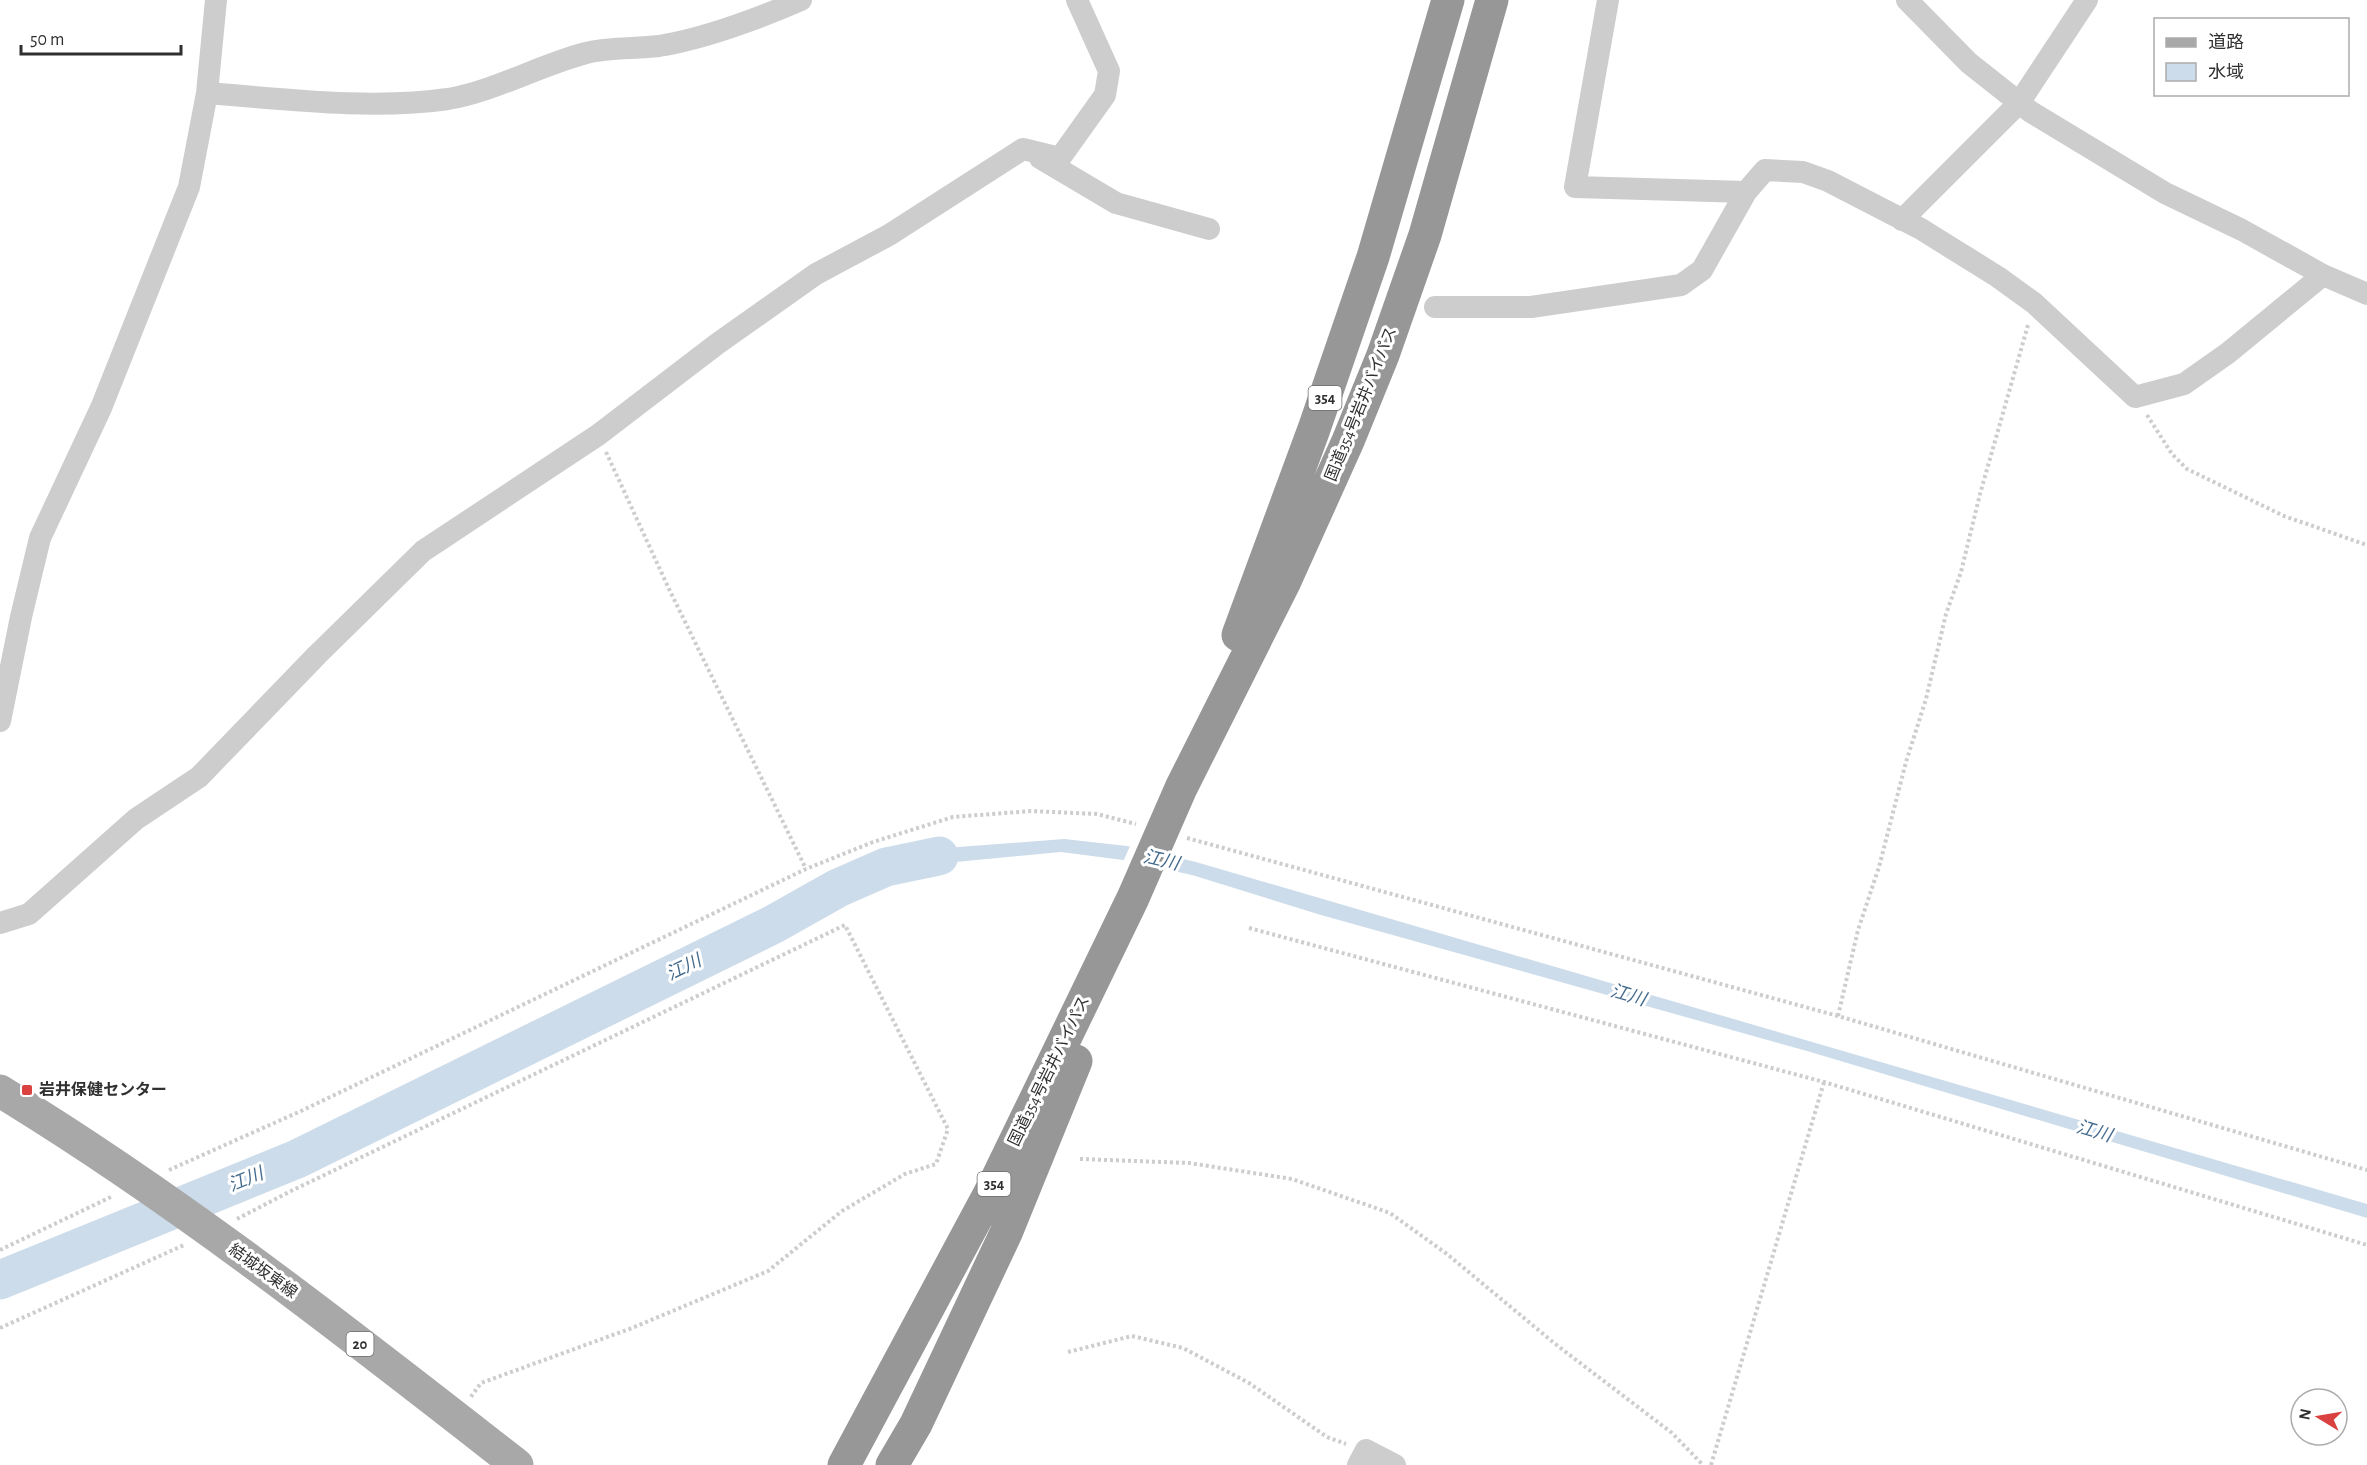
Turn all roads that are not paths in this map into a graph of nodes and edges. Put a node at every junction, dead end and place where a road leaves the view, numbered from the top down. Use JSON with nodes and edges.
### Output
{"nodes":[{"id":1,"x":216,"y":0,"type":"edge"},
{"id":2,"x":801,"y":0,"type":"edge"},
{"id":3,"x":1077,"y":0,"type":"edge"},
{"id":4,"x":1448,"y":0,"type":"edge"},
{"id":5,"x":1492,"y":0,"type":"edge"},
{"id":6,"x":1608,"y":0,"type":"edge"},
{"id":7,"x":1907,"y":0,"type":"edge"},
{"id":8,"x":2087,"y":0,"type":"edge"},
{"id":9,"x":207,"y":93,"type":"junction"},
{"id":10,"x":2019,"y":103,"type":"junction"},
{"id":11,"x":1023,"y":149,"type":"junction"},
{"id":12,"x":1746,"y":192,"type":"junction"},
{"id":13,"x":1902,"y":220,"type":"junction"},
{"id":14,"x":1209,"y":229,"type":"dead end"},
{"id":15,"x":2323,"y":274,"type":"junction"},
{"id":16,"x":2367,"y":294,"type":"edge"},
{"id":17,"x":1435,"y":307,"type":"dead end"},
{"id":18,"x":0,"y":721,"type":"edge"},
{"id":19,"x":1181,"y":788,"type":"junction"},
{"id":20,"x":1133,"y":898,"type":"junction"},
{"id":21,"x":0,"y":923,"type":"edge"},
{"id":22,"x":0,"y":1091,"type":"edge"},
{"id":23,"x":1362,"y":1458,"type":"edge"},
{"id":24,"x":517,"y":1465,"type":"edge"},
{"id":25,"x":844,"y":1465,"type":"edge"},
{"id":26,"x":892,"y":1465,"type":"edge"},
{"id":27,"x":1395,"y":1465,"type":"edge"}],
"edges":[{"from":1,"to":9,"type":"street"},
{"from":2,"to":9,"type":"street"},
{"from":3,"to":11,"type":"street"},
{"from":4,"to":19,"type":"highway","name":"国道354号岩井バイパス","number":"354"},
{"from":5,"to":19,"type":"highway","name":"国道354号岩井バイパス","number":"354"},
{"from":6,"to":12,"type":"street"},
{"from":7,"to":10,"type":"street"},
{"from":8,"to":10,"type":"street"},
{"from":9,"to":18,"type":"street"},
{"from":10,"to":13,"type":"street"},
{"from":10,"to":15,"type":"street"},
{"from":11,"to":14,"type":"street"},
{"from":11,"to":21,"type":"street"},
{"from":12,"to":13,"type":"street"},
{"from":12,"to":17,"type":"street"},
{"from":13,"to":15,"type":"street"},
{"from":15,"to":16,"type":"street"},
{"from":19,"to":20,"type":"highway","name":"国道354号岩井バイパス","number":"354"},
{"from":20,"to":25,"type":"highway","name":"国道354号岩井バイパス","number":"354"},
{"from":20,"to":26,"type":"highway","name":"国道354号岩井バイパス","number":"354"},
{"from":22,"to":24,"type":"main road","name":"結城坂東線","number":"20"},
{"from":23,"to":27,"type":"street"}]}
